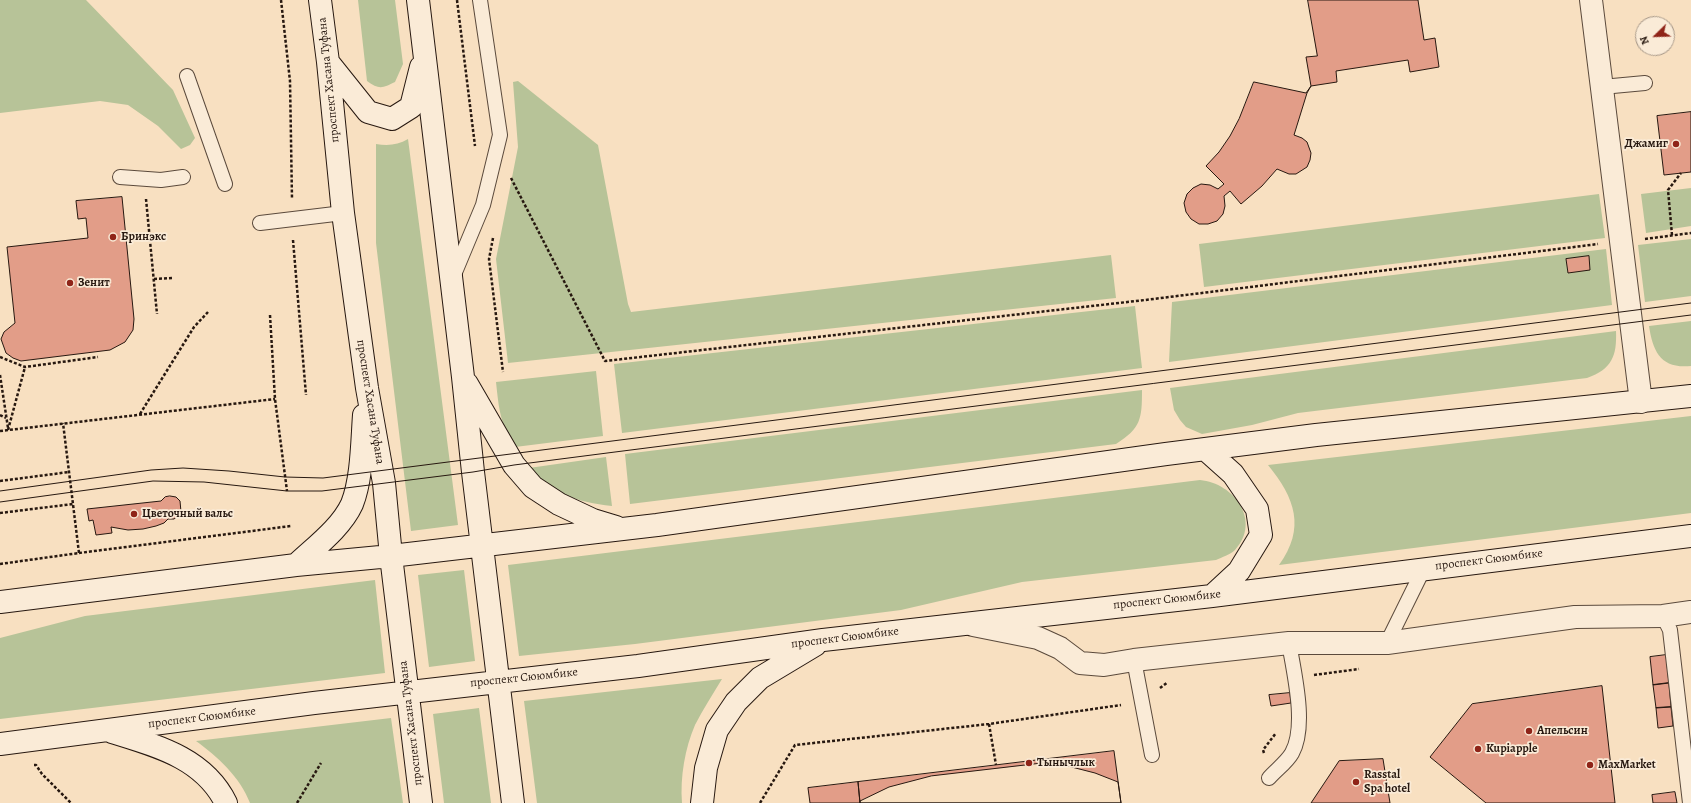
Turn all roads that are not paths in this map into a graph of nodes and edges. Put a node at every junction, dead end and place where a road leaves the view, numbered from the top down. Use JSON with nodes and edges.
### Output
{"nodes":[{"id":1,"x":320,"y":0,"type":"edge"},
{"id":2,"x":418,"y":0,"type":"edge"},
{"id":3,"x":480,"y":0,"type":"edge"},
{"id":4,"x":1591,"y":0,"type":"edge"},
{"id":5,"x":424,"y":51,"type":"junction"},
{"id":6,"x":328,"y":62,"type":"junction"},
{"id":7,"x":186,"y":76,"type":"dead end"},
{"id":8,"x":1645,"y":83,"type":"dead end"},
{"id":9,"x":1602,"y":87,"type":"junction"},
{"id":10,"x":120,"y":177,"type":"dead end"},
{"id":11,"x":183,"y":177,"type":"dead end"},
{"id":12,"x":225,"y":184,"type":"dead end"},
{"id":13,"x":344,"y":213,"type":"junction"},
{"id":14,"x":260,"y":224,"type":"dead end"},
{"id":15,"x":451,"y":282,"type":"junction"},
{"id":16,"x":463,"y":377,"type":"junction"},
{"id":17,"x":367,"y":388,"type":"junction"},
{"id":18,"x":1691,"y":396,"type":"edge"},
{"id":19,"x":1641,"y":402,"type":"junction"},
{"id":20,"x":1205,"y":449,"type":"junction"},
{"id":21,"x":623,"y":529,"type":"junction"},
{"id":22,"x":1691,"y":536,"type":"edge"},
{"id":23,"x":482,"y":545,"type":"junction"},
{"id":24,"x":391,"y":556,"type":"junction"},
{"id":25,"x":296,"y":565,"type":"junction"},
{"id":26,"x":1424,"y":568,"type":"junction"},
{"id":27,"x":1212,"y":596,"type":"junction"},
{"id":28,"x":0,"y":602,"type":"edge"},
{"id":29,"x":1691,"y":612,"type":"edge"},
{"id":30,"x":1663,"y":616,"type":"junction"},
{"id":31,"x":964,"y":623,"type":"junction"},
{"id":32,"x":823,"y":640,"type":"junction"},
{"id":33,"x":1387,"y":642,"type":"junction"},
{"id":34,"x":1289,"y":643,"type":"junction"},
{"id":35,"x":1134,"y":660,"type":"junction"},
{"id":36,"x":499,"y":681,"type":"junction"},
{"id":37,"x":408,"y":692,"type":"junction"},
{"id":38,"x":106,"y":730,"type":"junction"},
{"id":39,"x":0,"y":744,"type":"edge"},
{"id":40,"x":1152,"y":755,"type":"dead end"},
{"id":41,"x":1269,"y":778,"type":"dead end"},
{"id":42,"x":226,"y":803,"type":"edge"},
{"id":43,"x":421,"y":803,"type":"edge"},
{"id":44,"x":513,"y":803,"type":"edge"},
{"id":45,"x":702,"y":803,"type":"edge"},
{"id":46,"x":1690,"y":803,"type":"edge"}],
"edges":[{"from":1,"to":6,"type":"main road","name":"проспект Хасана Туфана"},
{"from":2,"to":5,"type":"main road"},
{"from":3,"to":15,"type":"lane"},
{"from":4,"to":9,"type":"main road"},
{"from":5,"to":6,"type":"main road"},
{"from":5,"to":15,"type":"main road"},
{"from":6,"to":13,"type":"main road","name":"проспект Хасана Туфана"},
{"from":7,"to":12,"type":"lane"},
{"from":8,"to":9,"type":"lane"},
{"from":9,"to":19,"type":"main road"},
{"from":10,"to":11,"type":"lane"},
{"from":13,"to":14,"type":"lane"},
{"from":13,"to":17,"type":"main road","name":"проспект Хасана Туфана"},
{"from":15,"to":16,"type":"main road"},
{"from":16,"to":21,"type":"main road"},
{"from":16,"to":23,"type":"main road"},
{"from":17,"to":24,"type":"main road","name":"проспект Хасана Туфана"},
{"from":17,"to":25,"type":"main road"},
{"from":18,"to":19,"type":"main road"},
{"from":19,"to":20,"type":"main road"},
{"from":20,"to":21,"type":"main road"},
{"from":20,"to":27,"type":"main road"},
{"from":21,"to":23,"type":"main road"},
{"from":22,"to":26,"type":"main road","name":"проспект Сююмбике"},
{"from":23,"to":24,"type":"main road"},
{"from":23,"to":36,"type":"main road"},
{"from":24,"to":25,"type":"main road"},
{"from":24,"to":37,"type":"main road","name":"проспект Хасана Туфана"},
{"from":25,"to":28,"type":"main road"},
{"from":26,"to":27,"type":"main road","name":"проспект Сююмбике"},
{"from":26,"to":33,"type":"lane"},
{"from":27,"to":31,"type":"main road","name":"проспект Сююмбике"},
{"from":29,"to":30,"type":"main road"},
{"from":30,"to":33,"type":"main road"},
{"from":30,"to":46,"type":"lane"},
{"from":31,"to":32,"type":"main road","name":"проспект Сююмбике"},
{"from":31,"to":35,"type":"main road"},
{"from":32,"to":36,"type":"main road","name":"проспект Сююмбике"},
{"from":32,"to":45,"type":"main road"},
{"from":33,"to":34,"type":"main road"},
{"from":34,"to":35,"type":"main road"},
{"from":34,"to":41,"type":"lane"},
{"from":35,"to":40,"type":"lane"},
{"from":36,"to":37,"type":"main road","name":"проспект Сююмбике"},
{"from":36,"to":44,"type":"main road"},
{"from":37,"to":38,"type":"main road","name":"проспект Сююмбике"},
{"from":37,"to":43,"type":"main road","name":"проспект Хасана Туфана"},
{"from":38,"to":39,"type":"main road","name":"проспект Сююмбике"},
{"from":38,"to":42,"type":"main road"}]}
